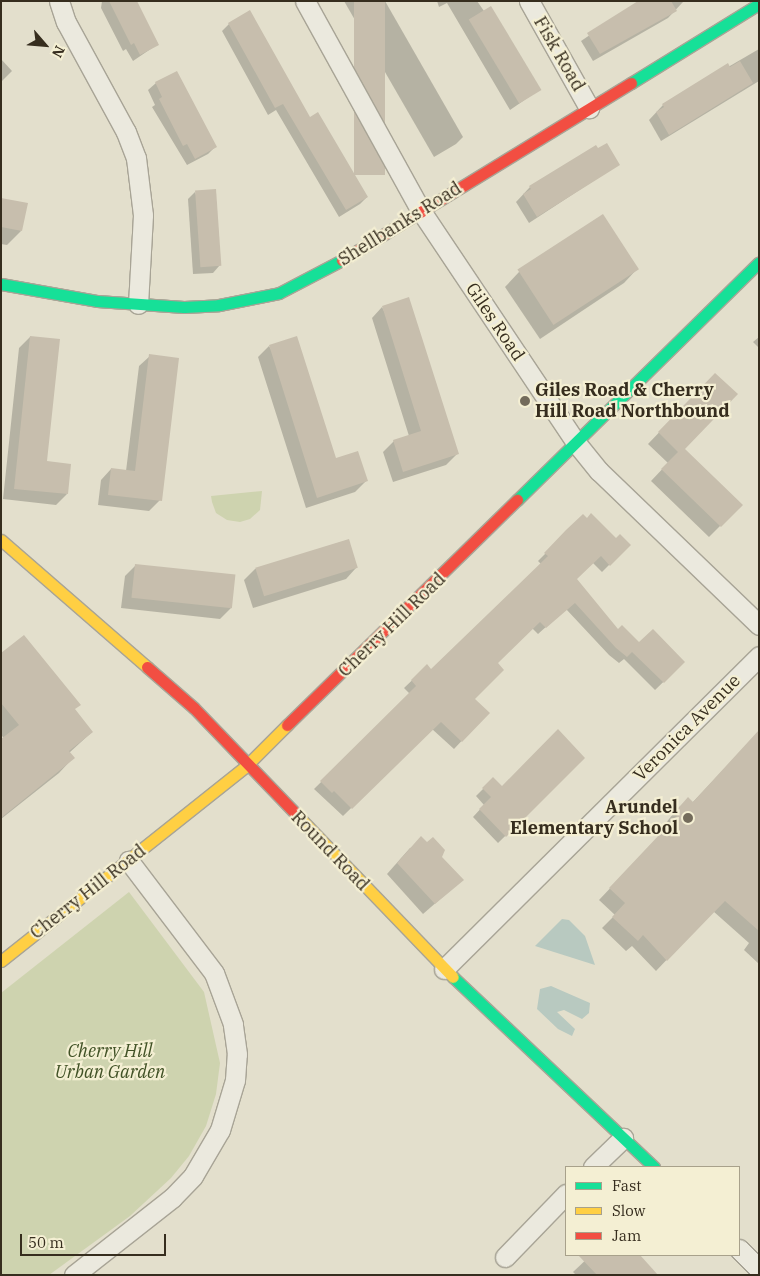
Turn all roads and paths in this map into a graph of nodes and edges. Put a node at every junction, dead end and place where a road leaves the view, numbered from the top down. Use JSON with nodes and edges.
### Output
{"nodes":[{"id":1,"x":59,"y":1,"type":"edge"},
{"id":2,"x":306,"y":1,"type":"edge"},
{"id":3,"x":529,"y":1,"type":"edge"},
{"id":4,"x":759,"y":4,"type":"edge"},
{"id":5,"x":589,"y":108,"type":"junction"},
{"id":6,"x":421,"y":211,"type":"junction"},
{"id":7,"x":759,"y":262,"type":"edge"},
{"id":8,"x":1,"y":284,"type":"edge"},
{"id":9,"x":138,"y":304,"type":"junction"},
{"id":10,"x":577,"y":444,"type":"junction"},
{"id":11,"x":1,"y":540,"type":"edge"},
{"id":12,"x":759,"y":625,"type":"edge"},
{"id":13,"x":759,"y":656,"type":"edge"},
{"id":14,"x":246,"y":766,"type":"junction"},
{"id":15,"x":129,"y":861,"type":"junction"},
{"id":16,"x":1,"y":961,"type":"edge"},
{"id":17,"x":444,"y":969,"type":"junction"},
{"id":18,"x":623,"y":1138,"type":"junction"},
{"id":19,"x":594,"y":1166,"type":"edge"},
{"id":20,"x":653,"y":1166,"type":"edge"},
{"id":21,"x":565,"y":1195,"type":"edge"},
{"id":22,"x":740,"y":1250,"type":"edge"},
{"id":23,"x":505,"y":1256,"type":"dead end"},
{"id":24,"x":759,"y":1268,"type":"edge"},
{"id":25,"x":74,"y":1275,"type":"edge"}],
"edges":[{"from":1,"to":9,"type":"street"},
{"from":2,"to":6,"type":"street","name":"Giles Road"},
{"from":3,"to":5,"type":"street","name":"Fisk Road"},
{"from":4,"to":5,"type":"street","name":"Shellbanks Road"},
{"from":5,"to":6,"type":"street","name":"Shellbanks Road"},
{"from":6,"to":9,"type":"street","name":"Shellbanks Road"},
{"from":6,"to":10,"type":"street","name":"Giles Road"},
{"from":7,"to":10,"type":"street","name":"Cherry Hill Road"},
{"from":8,"to":9,"type":"street","name":"Shellbanks Road"},
{"from":10,"to":12,"type":"street","name":"Giles Road"},
{"from":10,"to":14,"type":"street","name":"Cherry Hill Road"},
{"from":11,"to":14,"type":"street","name":"Round Road"},
{"from":13,"to":17,"type":"street","name":"Veronica Avenue"},
{"from":14,"to":15,"type":"street","name":"Cherry Hill Road"},
{"from":14,"to":17,"type":"street","name":"Round Road"},
{"from":15,"to":16,"type":"street","name":"Cherry Hill Road"},
{"from":15,"to":25,"type":"street"},
{"from":17,"to":18,"type":"street","name":"Round Road"},
{"from":18,"to":19,"type":"street"},
{"from":18,"to":20,"type":"street","name":"Round Road"},
{"from":21,"to":23,"type":"street"},
{"from":22,"to":24,"type":"street"}]}
